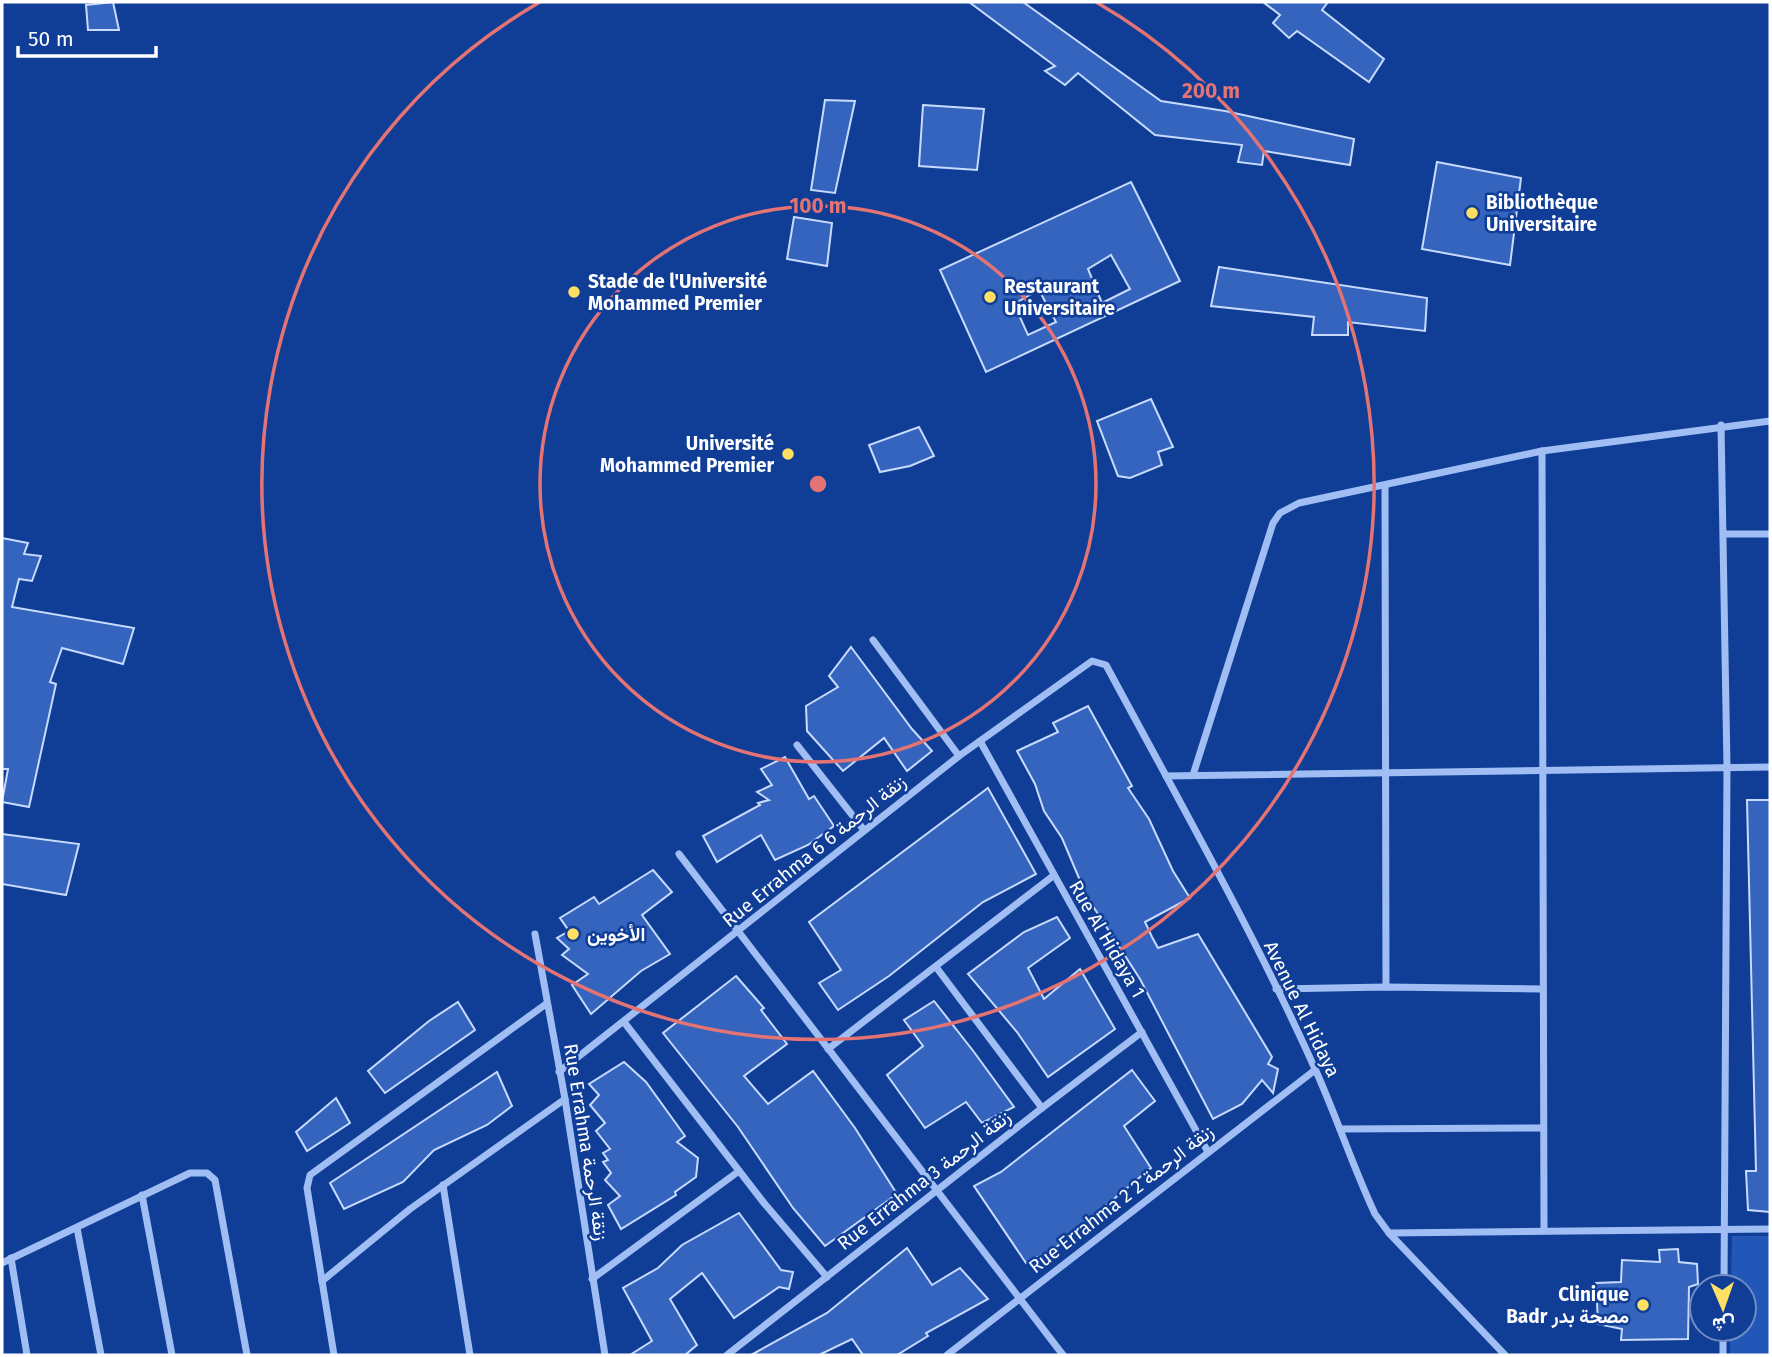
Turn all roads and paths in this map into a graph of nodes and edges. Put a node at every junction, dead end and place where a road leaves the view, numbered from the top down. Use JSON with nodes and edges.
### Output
{"nodes":[{"id":1,"x":1770,"y":421,"type":"edge"},
{"id":2,"x":1721,"y":425,"type":"junction"},
{"id":3,"x":1542,"y":452,"type":"junction"},
{"id":4,"x":1385,"y":486,"type":"junction"},
{"id":5,"x":1725,"y":534,"type":"junction"},
{"id":6,"x":1770,"y":534,"type":"edge"},
{"id":7,"x":873,"y":640,"type":"dead end"},
{"id":8,"x":1092,"y":661,"type":"joint"},
{"id":9,"x":981,"y":741,"type":"junction"},
{"id":10,"x":797,"y":745,"type":"dead end"},
{"id":11,"x":959,"y":756,"type":"junction"},
{"id":12,"x":1727,"y":767,"type":"junction"},
{"id":13,"x":1770,"y":767,"type":"edge"},
{"id":14,"x":1542,"y":772,"type":"junction"},
{"id":15,"x":1388,"y":773,"type":"junction"},
{"id":16,"x":1193,"y":775,"type":"junction"},
{"id":17,"x":1166,"y":776,"type":"junction"},
{"id":18,"x":864,"y":830,"type":"junction"},
{"id":19,"x":679,"y":854,"type":"dead end"},
{"id":20,"x":1052,"y":876,"type":"junction"},
{"id":21,"x":738,"y":931,"type":"junction"},
{"id":22,"x":536,"y":933,"type":"dead end"},
{"id":23,"x":936,"y":967,"type":"junction"},
{"id":24,"x":1386,"y":987,"type":"junction"},
{"id":25,"x":1276,"y":989,"type":"junction"},
{"id":26,"x":1542,"y":989,"type":"junction"},
{"id":27,"x":546,"y":1004,"type":"junction"},
{"id":28,"x":624,"y":1022,"type":"junction"},
{"id":29,"x":1142,"y":1032,"type":"junction"},
{"id":30,"x":828,"y":1049,"type":"junction"},
{"id":31,"x":1315,"y":1070,"type":"junction"},
{"id":32,"x":559,"y":1072,"type":"junction"},
{"id":33,"x":565,"y":1098,"type":"junction"},
{"id":34,"x":1042,"y":1108,"type":"junction"},
{"id":35,"x":1542,"y":1128,"type":"junction"},
{"id":36,"x":1340,"y":1129,"type":"junction"},
{"id":37,"x":1208,"y":1152,"type":"junction"},
{"id":38,"x":739,"y":1171,"type":"junction"},
{"id":39,"x":443,"y":1185,"type":"junction"},
{"id":40,"x":937,"y":1192,"type":"junction"},
{"id":41,"x":142,"y":1195,"type":"junction"},
{"id":42,"x":77,"y":1228,"type":"junction"},
{"id":43,"x":1724,"y":1229,"type":"junction"},
{"id":44,"x":1770,"y":1229,"type":"edge"},
{"id":45,"x":1544,"y":1230,"type":"junction"},
{"id":46,"x":1389,"y":1233,"type":"junction"},
{"id":47,"x":11,"y":1258,"type":"junction"},
{"id":48,"x":2,"y":1263,"type":"edge"},
{"id":49,"x":1724,"y":1273,"type":"edge"},
{"id":50,"x":827,"y":1277,"type":"junction"},
{"id":51,"x":592,"y":1279,"type":"junction"},
{"id":52,"x":322,"y":1280,"type":"junction"},
{"id":53,"x":1020,"y":1297,"type":"junction"},
{"id":54,"x":27,"y":1355,"type":"edge"},
{"id":55,"x":102,"y":1355,"type":"edge"},
{"id":56,"x":172,"y":1355,"type":"edge"},
{"id":57,"x":247,"y":1355,"type":"edge"},
{"id":58,"x":334,"y":1355,"type":"edge"},
{"id":59,"x":470,"y":1355,"type":"edge"},
{"id":60,"x":605,"y":1355,"type":"edge"},
{"id":61,"x":727,"y":1355,"type":"edge"},
{"id":62,"x":947,"y":1355,"type":"edge"},
{"id":63,"x":1063,"y":1355,"type":"edge"},
{"id":64,"x":1505,"y":1355,"type":"edge"}],
"edges":[{"from":1,"to":2,"type":"street"},
{"from":2,"to":3,"type":"street"},
{"from":2,"to":5,"type":"street"},
{"from":3,"to":4,"type":"street"},
{"from":3,"to":14,"type":"street"},
{"from":4,"to":15,"type":"street"},
{"from":4,"to":16,"type":"street"},
{"from":5,"to":6,"type":"street"},
{"from":5,"to":12,"type":"street"},
{"from":7,"to":11,"type":"street"},
{"from":8,"to":9,"type":"street","name":"Rue Errahma 6 6 زنقة الرحمة"},
{"from":8,"to":17,"type":"street","name":"Avenue Al Hidaya"},
{"from":9,"to":11,"type":"street","name":"Rue Errahma 6 6 زنقة الرحمة"},
{"from":9,"to":20,"type":"street","name":"Rue Al Hidaya 1"},
{"from":10,"to":18,"type":"street"},
{"from":11,"to":18,"type":"street","name":"Rue Errahma 6 6 زنقة الرحمة"},
{"from":12,"to":13,"type":"street"},
{"from":12,"to":14,"type":"street"},
{"from":12,"to":43,"type":"street"},
{"from":14,"to":15,"type":"street"},
{"from":14,"to":26,"type":"street"},
{"from":15,"to":16,"type":"street"},
{"from":15,"to":24,"type":"street"},
{"from":16,"to":17,"type":"street"},
{"from":17,"to":25,"type":"street","name":"Avenue Al Hidaya"},
{"from":18,"to":21,"type":"street","name":"Rue Errahma 6 6 زنقة الرحمة"},
{"from":19,"to":21,"type":"street"},
{"from":20,"to":23,"type":"street"},
{"from":20,"to":29,"type":"street","name":"Rue Al Hidaya 1"},
{"from":21,"to":28,"type":"street","name":"Rue Errahma 6 6 زنقة الرحمة"},
{"from":21,"to":30,"type":"street"},
{"from":22,"to":27,"type":"street","name":"Rue Errahma زنقة الرحمة"},
{"from":23,"to":30,"type":"street"},
{"from":23,"to":34,"type":"street"},
{"from":24,"to":25,"type":"street"},
{"from":24,"to":26,"type":"street"},
{"from":25,"to":31,"type":"street","name":"Avenue Al Hidaya"},
{"from":26,"to":35,"type":"street"},
{"from":27,"to":32,"type":"street","name":"Rue Errahma زنقة الرحمة"},
{"from":27,"to":52,"type":"street"},
{"from":28,"to":32,"type":"street","name":"Rue Errahma 6 6 زنقة الرحمة"},
{"from":28,"to":38,"type":"street"},
{"from":29,"to":34,"type":"street","name":"Rue Errahma 3 زنقة الرحمة"},
{"from":29,"to":37,"type":"street","name":"Rue Al Hidaya 1"},
{"from":30,"to":40,"type":"street"},
{"from":31,"to":36,"type":"street","name":"Avenue Al Hidaya"},
{"from":31,"to":37,"type":"street","name":"Rue Errahma 2 2 زنقة الرحمة"},
{"from":32,"to":33,"type":"street","name":"Rue Errahma زنقة الرحمة"},
{"from":33,"to":39,"type":"street"},
{"from":33,"to":51,"type":"street","name":"Rue Errahma زنقة الرحمة"},
{"from":34,"to":40,"type":"street","name":"Rue Errahma 3 زنقة الرحمة"},
{"from":35,"to":36,"type":"street"},
{"from":35,"to":45,"type":"street"},
{"from":36,"to":46,"type":"street","name":"Avenue Al Hidaya"},
{"from":37,"to":53,"type":"street","name":"Rue Errahma 2 2 زنقة الرحمة"},
{"from":38,"to":50,"type":"street"},
{"from":38,"to":51,"type":"street"},
{"from":39,"to":52,"type":"street"},
{"from":39,"to":59,"type":"street"},
{"from":40,"to":50,"type":"street","name":"Rue Errahma 3 زنقة الرحمة"},
{"from":40,"to":53,"type":"street"},
{"from":41,"to":42,"type":"street"},
{"from":41,"to":56,"type":"street"},
{"from":41,"to":57,"type":"street"},
{"from":42,"to":47,"type":"street"},
{"from":42,"to":55,"type":"street"},
{"from":43,"to":44,"type":"street"},
{"from":43,"to":45,"type":"street"},
{"from":43,"to":49,"type":"street"},
{"from":45,"to":46,"type":"street"},
{"from":46,"to":64,"type":"street","name":"Avenue Al Hidaya"},
{"from":47,"to":48,"type":"street"},
{"from":47,"to":54,"type":"street"},
{"from":50,"to":61,"type":"street","name":"Rue Errahma 3 زنقة الرحمة"},
{"from":51,"to":60,"type":"street","name":"Rue Errahma زنقة الرحمة"},
{"from":52,"to":58,"type":"street"},
{"from":53,"to":62,"type":"street","name":"Rue Errahma 2 2 زنقة الرحمة"},
{"from":53,"to":63,"type":"street"}]}
